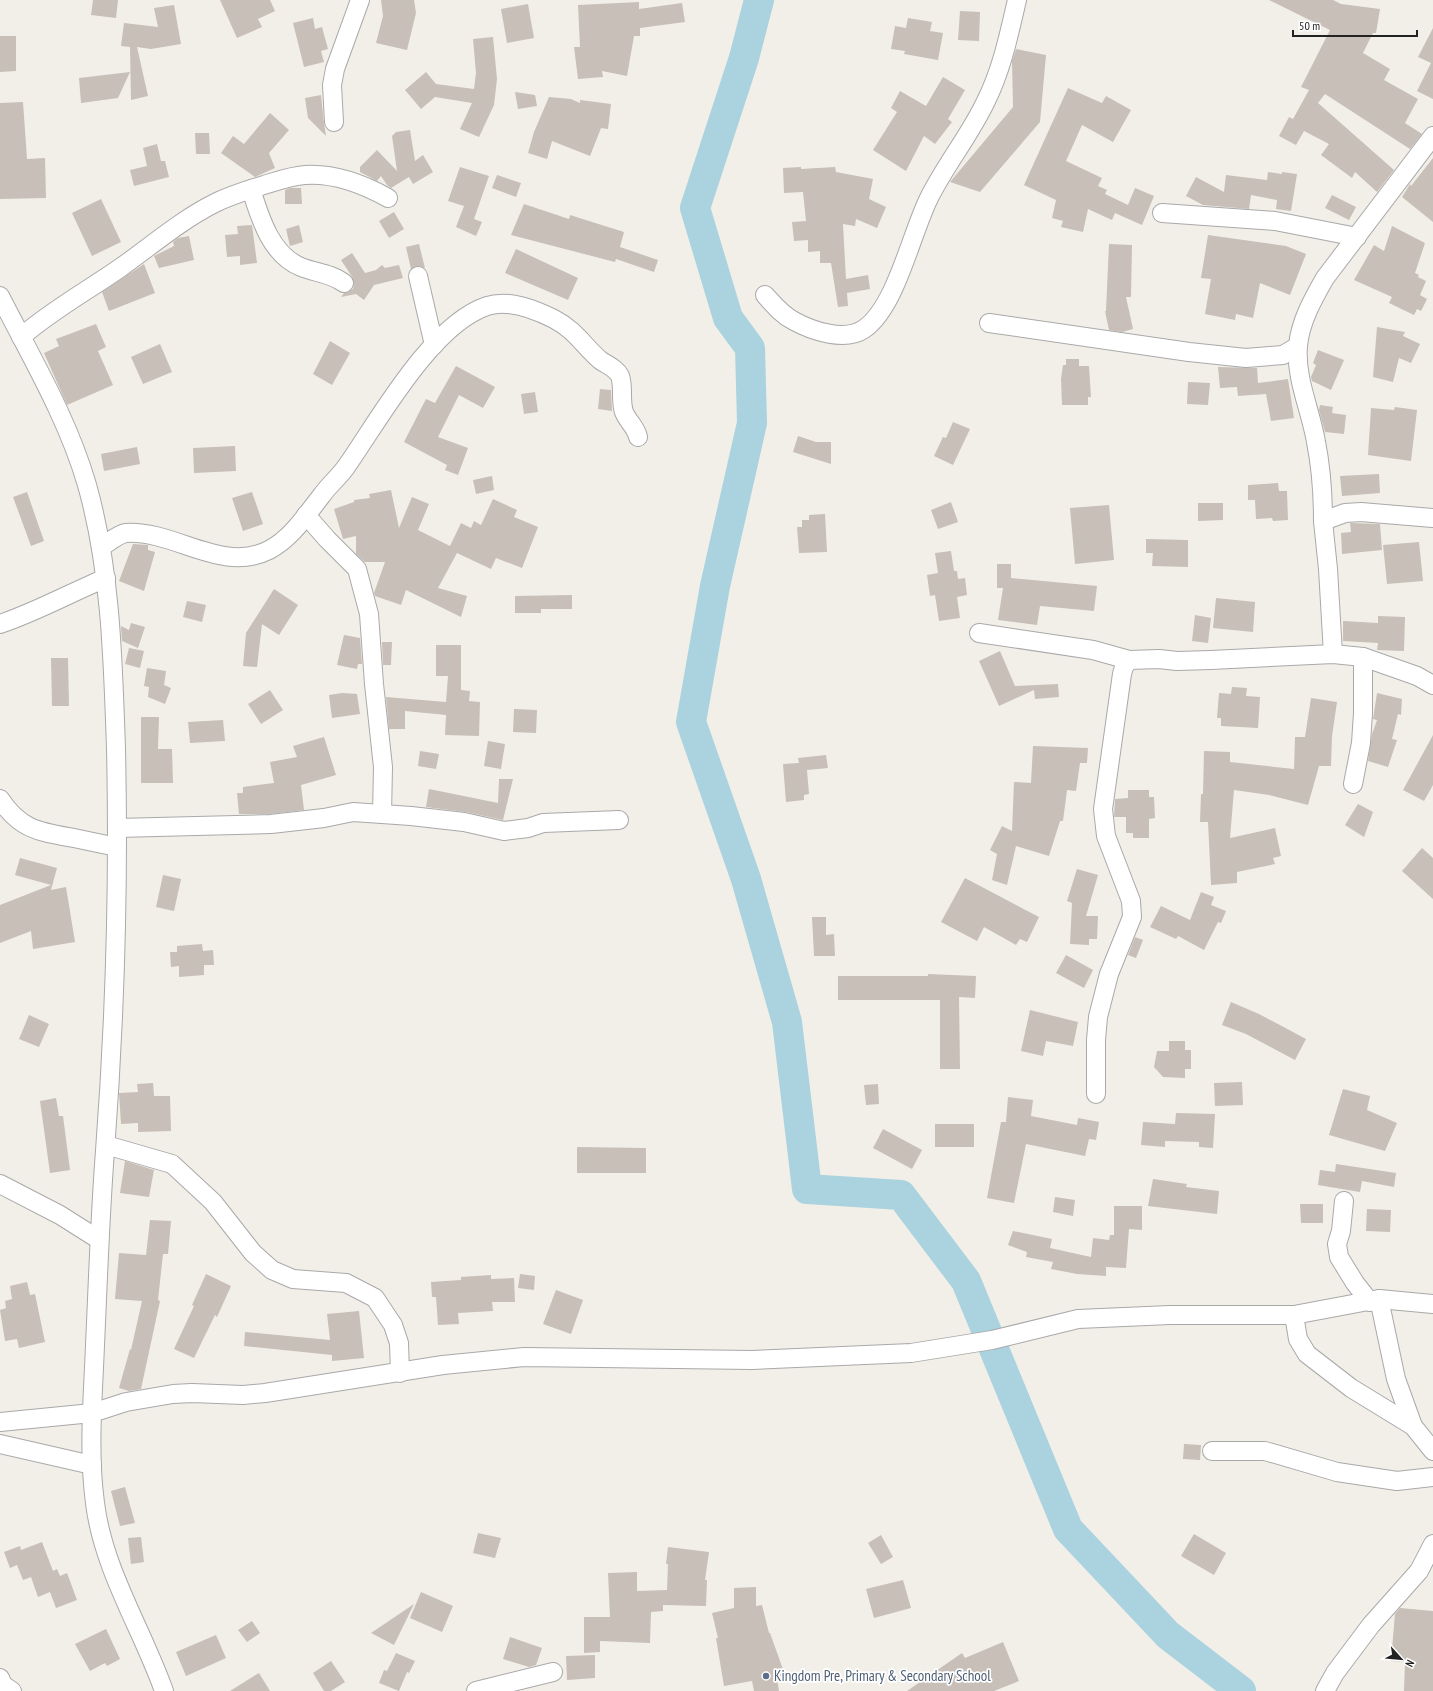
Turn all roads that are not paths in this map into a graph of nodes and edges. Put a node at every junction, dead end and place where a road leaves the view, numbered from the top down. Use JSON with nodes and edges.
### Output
{"nodes":[{"id":1,"x":360,"y":0,"type":"edge"},
{"id":2,"x":1017,"y":0,"type":"edge"},
{"id":3,"x":334,"y":122,"type":"dead end"},
{"id":4,"x":1433,"y":136,"type":"edge"},
{"id":5,"x":251,"y":189,"type":"junction"},
{"id":6,"x":388,"y":198,"type":"dead end"},
{"id":7,"x":1162,"y":213,"type":"dead end"},
{"id":8,"x":1357,"y":237,"type":"junction"},
{"id":9,"x":418,"y":276,"type":"dead end"},
{"id":10,"x":344,"y":282,"type":"dead end"},
{"id":11,"x":765,"y":295,"type":"dead end"},
{"id":12,"x":0,"y":296,"type":"edge"},
{"id":13,"x":989,"y":323,"type":"dead end"},
{"id":14,"x":20,"y":337,"type":"junction"},
{"id":15,"x":434,"y":345,"type":"junction"},
{"id":16,"x":1298,"y":346,"type":"junction"},
{"id":17,"x":638,"y":437,"type":"dead end"},
{"id":18,"x":306,"y":515,"type":"junction"},
{"id":19,"x":1433,"y":518,"type":"edge"},
{"id":20,"x":1323,"y":521,"type":"junction"},
{"id":21,"x":101,"y":547,"type":"junction"},
{"id":22,"x":106,"y":578,"type":"junction"},
{"id":23,"x":0,"y":624,"type":"edge"},
{"id":24,"x":979,"y":633,"type":"dead end"},
{"id":25,"x":1333,"y":654,"type":"junction"},
{"id":26,"x":1363,"y":657,"type":"junction"},
{"id":27,"x":1129,"y":660,"type":"junction"},
{"id":28,"x":1433,"y":685,"type":"edge"},
{"id":29,"x":1353,"y":784,"type":"dead end"},
{"id":30,"x":0,"y":799,"type":"edge"},
{"id":31,"x":382,"y":814,"type":"junction"},
{"id":32,"x":619,"y":820,"type":"dead end"},
{"id":33,"x":117,"y":828,"type":"junction"},
{"id":34,"x":117,"y":847,"type":"junction"},
{"id":35,"x":1096,"y":1094,"type":"dead end"},
{"id":36,"x":106,"y":1145,"type":"junction"},
{"id":37,"x":0,"y":1184,"type":"edge"},
{"id":38,"x":1344,"y":1201,"type":"dead end"},
{"id":39,"x":98,"y":1239,"type":"junction"},
{"id":40,"x":1375,"y":1300,"type":"junction"},
{"id":41,"x":1433,"y":1304,"type":"edge"},
{"id":42,"x":1294,"y":1315,"type":"junction"},
{"id":43,"x":400,"y":1373,"type":"junction"},
{"id":44,"x":92,"y":1413,"type":"junction"},
{"id":45,"x":0,"y":1422,"type":"edge"},
{"id":46,"x":1413,"y":1426,"type":"junction"},
{"id":47,"x":0,"y":1444,"type":"edge"},
{"id":48,"x":1212,"y":1451,"type":"dead end"},
{"id":49,"x":1433,"y":1452,"type":"edge"},
{"id":50,"x":92,"y":1465,"type":"junction"},
{"id":51,"x":1433,"y":1476,"type":"edge"},
{"id":52,"x":1433,"y":1544,"type":"edge"},
{"id":53,"x":552,"y":1672,"type":"dead end"},
{"id":54,"x":0,"y":1678,"type":"edge"},
{"id":55,"x":12,"y":1691,"type":"edge"},
{"id":56,"x":164,"y":1691,"type":"edge"},
{"id":57,"x":476,"y":1691,"type":"edge"},
{"id":58,"x":1325,"y":1691,"type":"edge"}],
"edges":[{"from":1,"to":3,"type":"street"},
{"from":2,"to":11,"type":"street"},
{"from":4,"to":8,"type":"street"},
{"from":5,"to":6,"type":"street"},
{"from":5,"to":10,"type":"street"},
{"from":5,"to":14,"type":"street"},
{"from":7,"to":8,"type":"street"},
{"from":8,"to":16,"type":"street"},
{"from":9,"to":15,"type":"street"},
{"from":12,"to":14,"type":"street"},
{"from":13,"to":16,"type":"street"},
{"from":14,"to":21,"type":"street"},
{"from":15,"to":17,"type":"street"},
{"from":15,"to":18,"type":"street"},
{"from":16,"to":20,"type":"street"},
{"from":18,"to":21,"type":"street"},
{"from":18,"to":31,"type":"street"},
{"from":19,"to":20,"type":"street"},
{"from":20,"to":25,"type":"street"},
{"from":21,"to":22,"type":"street"},
{"from":22,"to":23,"type":"street"},
{"from":22,"to":33,"type":"street"},
{"from":24,"to":27,"type":"street"},
{"from":25,"to":26,"type":"street"},
{"from":25,"to":27,"type":"street"},
{"from":26,"to":28,"type":"street"},
{"from":26,"to":29,"type":"street"},
{"from":27,"to":35,"type":"street"},
{"from":30,"to":34,"type":"street"},
{"from":31,"to":32,"type":"street"},
{"from":31,"to":33,"type":"street"},
{"from":33,"to":34,"type":"street"},
{"from":34,"to":36,"type":"street"},
{"from":36,"to":39,"type":"street"},
{"from":36,"to":43,"type":"street"},
{"from":37,"to":39,"type":"street"},
{"from":38,"to":40,"type":"street"},
{"from":39,"to":44,"type":"street"},
{"from":40,"to":41,"type":"street"},
{"from":40,"to":42,"type":"street"},
{"from":40,"to":46,"type":"street"},
{"from":42,"to":43,"type":"street"},
{"from":42,"to":46,"type":"street"},
{"from":43,"to":44,"type":"street"},
{"from":44,"to":45,"type":"street"},
{"from":44,"to":50,"type":"street"},
{"from":46,"to":49,"type":"street"},
{"from":47,"to":50,"type":"street"},
{"from":48,"to":51,"type":"street"},
{"from":50,"to":56,"type":"street"},
{"from":52,"to":58,"type":"street"},
{"from":53,"to":57,"type":"street"},
{"from":54,"to":55,"type":"street"}]}
